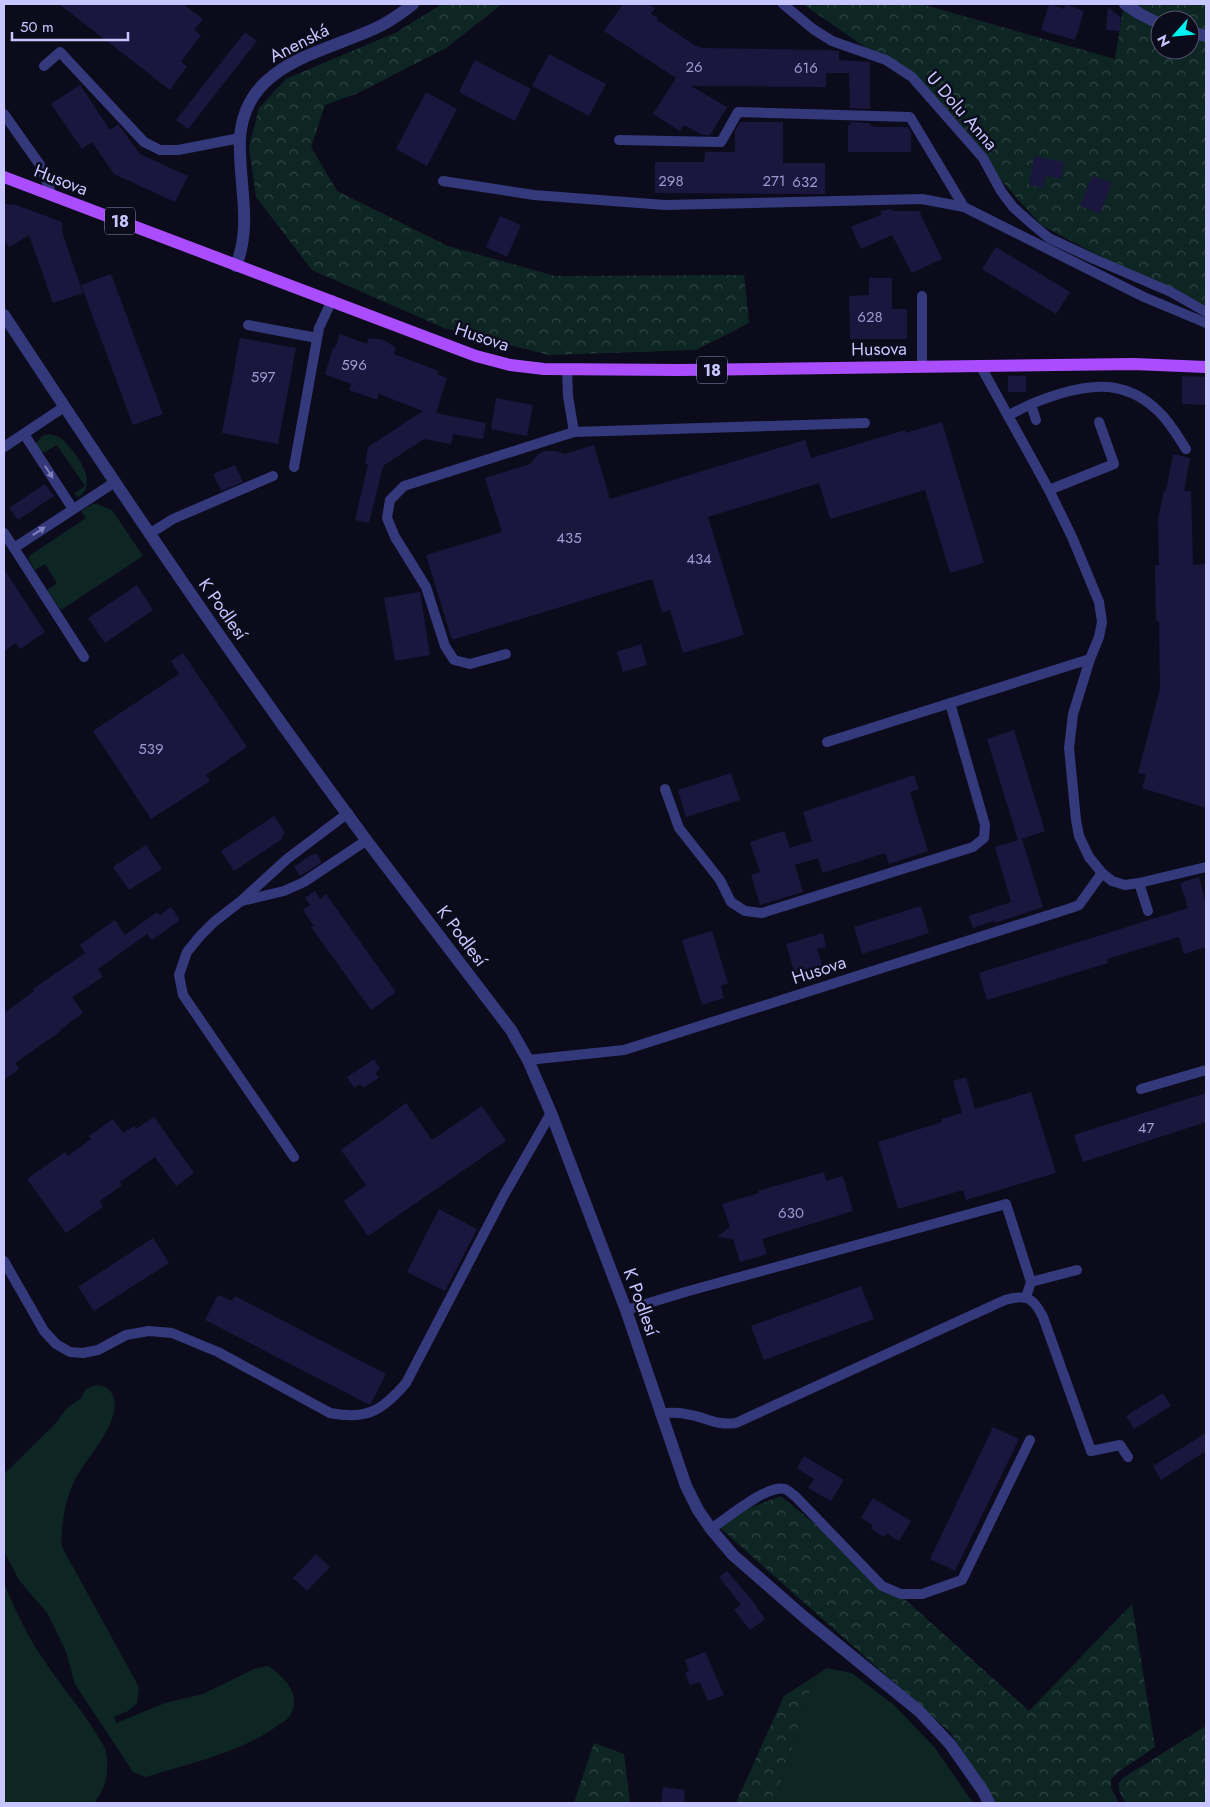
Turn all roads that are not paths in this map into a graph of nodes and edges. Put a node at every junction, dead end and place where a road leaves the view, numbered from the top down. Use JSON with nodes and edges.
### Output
{"nodes":[{"id":1,"x":413,"y":4,"type":"edge"},
{"id":2,"x":783,"y":4,"type":"edge"},
{"id":3,"x":1125,"y":4,"type":"edge"},
{"id":4,"x":1150,"y":19,"type":"edge"},
{"id":5,"x":44,"y":66,"type":"dead end"},
{"id":6,"x":4,"y":114,"type":"edge"},
{"id":7,"x":240,"y":138,"type":"junction"},
{"id":8,"x":619,"y":140,"type":"dead end"},
{"id":9,"x":4,"y":177,"type":"edge"},
{"id":10,"x":443,"y":181,"type":"dead end"},
{"id":11,"x":52,"y":195,"type":"junction"},
{"id":12,"x":964,"y":207,"type":"junction"},
{"id":13,"x":236,"y":266,"type":"junction"},
{"id":14,"x":922,"y":296,"type":"dead end"},
{"id":15,"x":332,"y":300,"type":"junction"},
{"id":16,"x":1206,"y":312,"type":"edge"},
{"id":17,"x":4,"y":316,"type":"edge"},
{"id":18,"x":1206,"y":323,"type":"edge"},
{"id":19,"x":248,"y":325,"type":"dead end"},
{"id":20,"x":317,"y":338,"type":"junction"},
{"id":21,"x":980,"y":365,"type":"junction"},
{"id":22,"x":922,"y":366,"type":"junction"},
{"id":23,"x":1206,"y":367,"type":"edge"},
{"id":24,"x":567,"y":369,"type":"junction"},
{"id":25,"x":1031,"y":405,"type":"junction"},
{"id":26,"x":64,"y":406,"type":"junction"},
{"id":27,"x":1008,"y":416,"type":"junction"},
{"id":28,"x":1036,"y":420,"type":"dead end"},
{"id":29,"x":1099,"y":422,"type":"dead end"},
{"id":30,"x":865,"y":423,"type":"dead end"},
{"id":31,"x":574,"y":432,"type":"junction"},
{"id":32,"x":24,"y":434,"type":"junction"},
{"id":33,"x":5,"y":445,"type":"edge"},
{"id":34,"x":1186,"y":449,"type":"dead end"},
{"id":35,"x":294,"y":467,"type":"dead end"},
{"id":36,"x":273,"y":476,"type":"dead end"},
{"id":37,"x":115,"y":482,"type":"junction"},
{"id":38,"x":1049,"y":490,"type":"junction"},
{"id":39,"x":73,"y":510,"type":"junction"},
{"id":40,"x":4,"y":533,"type":"edge"},
{"id":41,"x":149,"y":534,"type":"junction"},
{"id":42,"x":14,"y":548,"type":"junction"},
{"id":43,"x":506,"y":654,"type":"dead end"},
{"id":44,"x":84,"y":657,"type":"dead end"},
{"id":45,"x":1090,"y":659,"type":"junction"},
{"id":46,"x":950,"y":703,"type":"junction"},
{"id":47,"x":827,"y":742,"type":"dead end"},
{"id":48,"x":665,"y":789,"type":"dead end"},
{"id":49,"x":348,"y":813,"type":"junction"},
{"id":50,"x":367,"y":840,"type":"junction"},
{"id":51,"x":1206,"y":866,"type":"edge"},
{"id":52,"x":1102,"y":873,"type":"junction"},
{"id":53,"x":1139,"y":883,"type":"junction"},
{"id":54,"x":241,"y":902,"type":"junction"},
{"id":55,"x":1148,"y":911,"type":"dead end"},
{"id":56,"x":528,"y":1060,"type":"junction"},
{"id":57,"x":1206,"y":1070,"type":"edge"},
{"id":58,"x":1142,"y":1089,"type":"dead end"},
{"id":59,"x":552,"y":1113,"type":"junction"},
{"id":60,"x":294,"y":1157,"type":"dead end"},
{"id":61,"x":4,"y":1261,"type":"edge"},
{"id":62,"x":1077,"y":1270,"type":"dead end"},
{"id":63,"x":1031,"y":1282,"type":"junction"},
{"id":64,"x":1026,"y":1297,"type":"junction"},
{"id":65,"x":626,"y":1310,"type":"junction"},
{"id":66,"x":660,"y":1413,"type":"junction"},
{"id":67,"x":1030,"y":1440,"type":"dead end"},
{"id":68,"x":1128,"y":1457,"type":"dead end"},
{"id":69,"x":711,"y":1530,"type":"junction"},
{"id":70,"x":989,"y":1803,"type":"edge"}],
"edges":[{"from":1,"to":7,"type":"street","name":"Anenská"},
{"from":2,"to":16,"type":"lane","name":"U Dolu Anna"},
{"from":3,"to":4,"type":"street"},
{"from":5,"to":7,"type":"lane"},
{"from":6,"to":11,"type":"lane"},
{"from":7,"to":13,"type":"street","name":"Anenská"},
{"from":8,"to":12,"type":"lane"},
{"from":9,"to":11,"type":"main road","name":"Husova","number":"18"},
{"from":10,"to":12,"type":"lane"},
{"from":11,"to":13,"type":"main road","name":"Husova","number":"18"},
{"from":12,"to":18,"type":"lane"},
{"from":13,"to":15,"type":"main road","name":"Husova","number":"18"},
{"from":14,"to":22,"type":"lane"},
{"from":15,"to":20,"type":"lane"},
{"from":15,"to":24,"type":"main road","name":"Husova","number":"18"},
{"from":17,"to":26,"type":"street","name":"K Podlesí"},
{"from":19,"to":20,"type":"lane"},
{"from":20,"to":35,"type":"lane"},
{"from":21,"to":22,"type":"main road","name":"Husova","number":"18"},
{"from":21,"to":23,"type":"main road","name":"Husova","number":"18"},
{"from":21,"to":27,"type":"lane"},
{"from":22,"to":24,"type":"main road","name":"Husova","number":"18"},
{"from":24,"to":31,"type":"lane"},
{"from":25,"to":27,"type":"lane"},
{"from":25,"to":28,"type":"lane"},
{"from":25,"to":34,"type":"lane"},
{"from":26,"to":32,"type":"lane"},
{"from":26,"to":37,"type":"street","name":"K Podlesí"},
{"from":27,"to":38,"type":"lane"},
{"from":29,"to":38,"type":"lane"},
{"from":30,"to":31,"type":"lane"},
{"from":31,"to":43,"type":"lane"},
{"from":32,"to":33,"type":"lane"},
{"from":32,"to":39,"type":"lane","one_way":true},
{"from":36,"to":41,"type":"lane"},
{"from":37,"to":39,"type":"lane"},
{"from":37,"to":41,"type":"street","name":"K Podlesí"},
{"from":38,"to":45,"type":"lane"},
{"from":42,"to":39,"type":"lane","one_way":true},
{"from":40,"to":42,"type":"lane"},
{"from":41,"to":49,"type":"street","name":"K Podlesí"},
{"from":42,"to":44,"type":"lane"},
{"from":45,"to":46,"type":"lane"},
{"from":45,"to":52,"type":"lane"},
{"from":46,"to":47,"type":"lane"},
{"from":46,"to":48,"type":"lane"},
{"from":49,"to":50,"type":"street","name":"K Podlesí"},
{"from":49,"to":54,"type":"lane"},
{"from":50,"to":54,"type":"lane"},
{"from":50,"to":56,"type":"street","name":"K Podlesí"},
{"from":51,"to":53,"type":"lane"},
{"from":52,"to":53,"type":"lane"},
{"from":52,"to":56,"type":"lane","name":"Husova"},
{"from":53,"to":55,"type":"lane"},
{"from":54,"to":60,"type":"lane"},
{"from":56,"to":59,"type":"street","name":"K Podlesí"},
{"from":57,"to":58,"type":"lane"},
{"from":59,"to":61,"type":"lane"},
{"from":59,"to":65,"type":"street","name":"K Podlesí"},
{"from":62,"to":63,"type":"lane"},
{"from":63,"to":64,"type":"lane"},
{"from":63,"to":65,"type":"lane"},
{"from":64,"to":66,"type":"lane"},
{"from":64,"to":68,"type":"lane"},
{"from":65,"to":66,"type":"street","name":"K Podlesí"},
{"from":66,"to":69,"type":"street","name":"K Podlesí"},
{"from":67,"to":69,"type":"lane"},
{"from":69,"to":70,"type":"street","name":"K Podlesí"}]}
